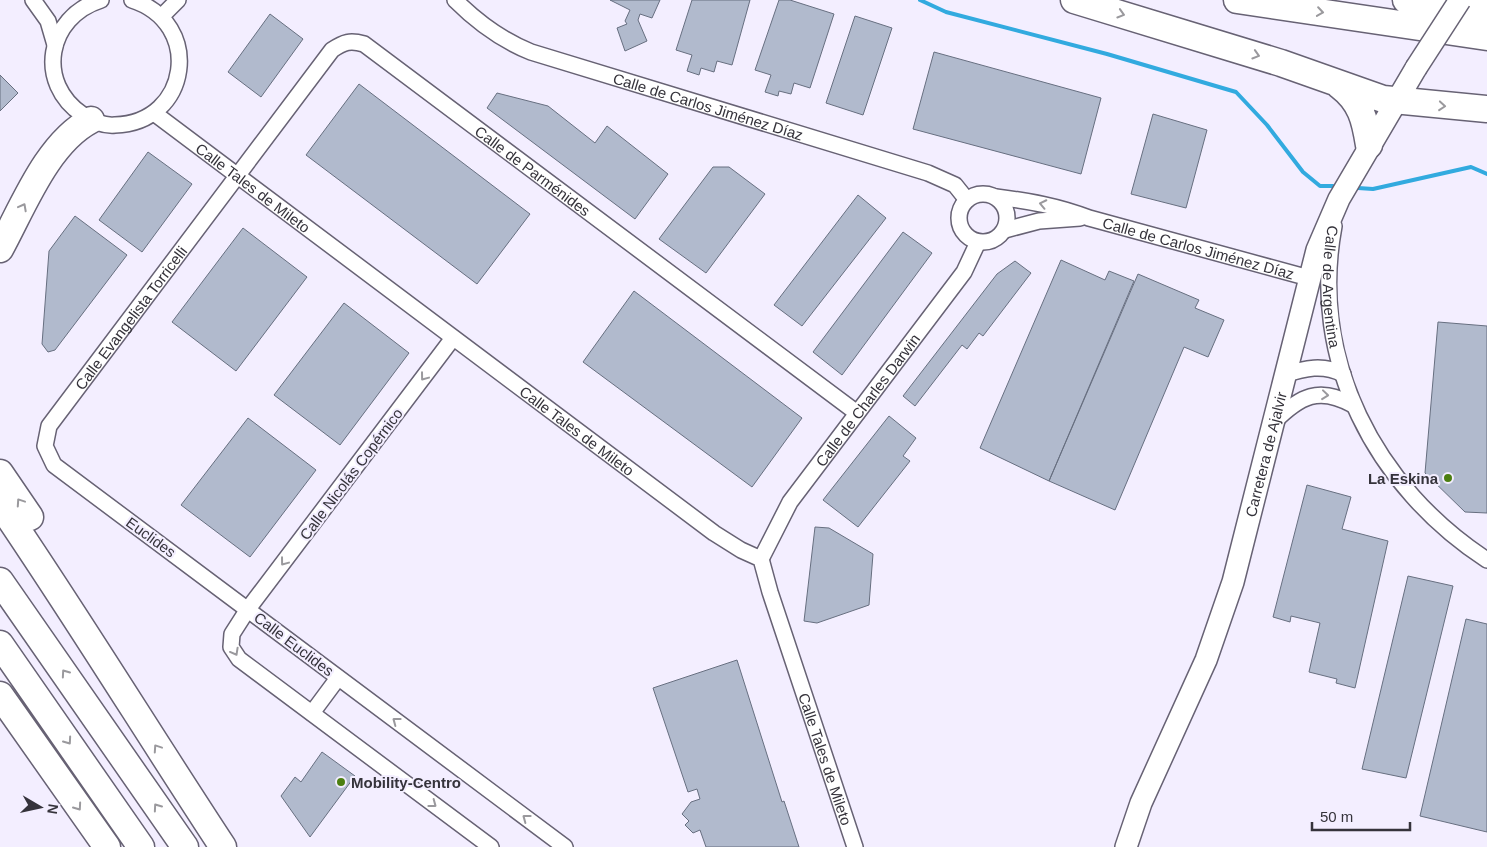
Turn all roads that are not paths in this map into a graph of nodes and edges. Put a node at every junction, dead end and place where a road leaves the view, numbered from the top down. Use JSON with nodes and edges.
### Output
{"nodes":[{"id":1,"x":33,"y":0,"type":"edge"},
{"id":2,"x":101,"y":0,"type":"edge"},
{"id":3,"x":132,"y":0,"type":"edge"},
{"id":4,"x":178,"y":0,"type":"edge"},
{"id":5,"x":455,"y":0,"type":"edge"},
{"id":6,"x":1074,"y":0,"type":"edge"},
{"id":7,"x":1237,"y":0,"type":"edge"},
{"id":8,"x":1406,"y":0,"type":"edge"},
{"id":9,"x":1460,"y":0,"type":"edge"},
{"id":10,"x":1487,"y":13,"type":"edge"},
{"id":11,"x":162,"y":16,"type":"junction"},
{"id":12,"x":1487,"y":37,"type":"edge"},
{"id":13,"x":55,"y":45,"type":"junction"},
{"id":14,"x":1331,"y":79,"type":"junction"},
{"id":15,"x":1396,"y":102,"type":"junction"},
{"id":16,"x":1487,"y":109,"type":"edge"},
{"id":17,"x":154,"y":113,"type":"junction"},
{"id":18,"x":91,"y":120,"type":"junction"},
{"id":19,"x":1369,"y":145,"type":"junction"},
{"id":20,"x":238,"y":178,"type":"junction"},
{"id":21,"x":996,"y":197,"type":"junction"},
{"id":22,"x":967,"y":200,"type":"junction"},
{"id":23,"x":1339,"y":200,"type":"junction"},
{"id":24,"x":1089,"y":218,"type":"junction"},
{"id":25,"x":1005,"y":230,"type":"junction"},
{"id":26,"x":978,"y":242,"type":"junction"},
{"id":27,"x":0,"y":250,"type":"edge"},
{"id":28,"x":1309,"y":278,"type":"junction"},
{"id":29,"x":453,"y":338,"type":"junction"},
{"id":30,"x":1343,"y":374,"type":"junction"},
{"id":31,"x":1286,"y":390,"type":"junction"},
{"id":32,"x":1353,"y":405,"type":"junction"},
{"id":33,"x":857,"y":413,"type":"junction"},
{"id":34,"x":54,"y":465,"type":"joint"},
{"id":35,"x":0,"y":474,"type":"edge"},
{"id":36,"x":0,"y":504,"type":"edge"},
{"id":37,"x":761,"y":559,"type":"junction"},
{"id":38,"x":1487,"y":560,"type":"edge"},
{"id":39,"x":0,"y":581,"type":"edge"},
{"id":40,"x":71,"y":608,"type":"junction"},
{"id":41,"x":248,"y":609,"type":"junction"},
{"id":42,"x":0,"y":644,"type":"edge"},
{"id":43,"x":338,"y":678,"type":"junction"},
{"id":44,"x":0,"y":695,"type":"edge"},
{"id":45,"x":312,"y":713,"type":"junction"},
{"id":46,"x":107,"y":847,"type":"edge"},
{"id":47,"x":141,"y":847,"type":"edge"},
{"id":48,"x":185,"y":847,"type":"edge"},
{"id":49,"x":223,"y":847,"type":"edge"},
{"id":50,"x":491,"y":847,"type":"edge"},
{"id":51,"x":565,"y":847,"type":"edge"},
{"id":52,"x":855,"y":847,"type":"edge"},
{"id":53,"x":1126,"y":847,"type":"edge"}],
"edges":[{"from":1,"to":13,"type":"street"},
{"from":2,"to":13,"type":"street"},
{"from":3,"to":11,"type":"street"},
{"from":4,"to":11,"type":"street"},
{"from":5,"to":22,"type":"street","name":"Calle de Carlos Jiménez Díaz"},
{"from":6,"to":14,"type":"highway","one_way":true},
{"from":7,"to":12,"type":"highway","one_way":true},
{"from":8,"to":10,"type":"highway"},
{"from":9,"to":15,"type":"street","name":"Carretera de Ajalvir","bridge":true},
{"from":11,"to":17,"type":"street"},
{"from":13,"to":18,"type":"street"},
{"from":14,"to":15,"type":"highway"},
{"from":14,"to":19,"type":"highway"},
{"from":15,"to":16,"type":"highway","one_way":true},
{"from":15,"to":19,"type":"street","name":"Carretera de Ajalvir"},
{"from":17,"to":18,"type":"street"},
{"from":17,"to":20,"type":"street","name":"Calle Tales de Mileto"},
{"from":27,"to":18,"type":"highway","one_way":true},
{"from":19,"to":23,"type":"street","name":"Carretera de Ajalvir"},
{"from":20,"to":29,"type":"street","name":"Calle Tales de Mileto"},
{"from":20,"to":33,"type":"street","name":"Calle de Parménides"},
{"from":20,"to":34,"type":"street","name":"Calle Evangelista Torricelli"},
{"from":21,"to":22,"type":"street"},
{"from":24,"to":21,"type":"street","name":"Calle de Carlos Jiménez Díaz","one_way":true},
{"from":21,"to":25,"type":"street"},
{"from":22,"to":26,"type":"street"},
{"from":23,"to":28,"type":"street","name":"Carretera de Ajalvir"},
{"from":23,"to":30,"type":"street","name":"Calle de Argentina"},
{"from":24,"to":25,"type":"street","name":"Calle de Carlos Jiménez Díaz"},
{"from":24,"to":28,"type":"street","name":"Calle de Carlos Jiménez Díaz"},
{"from":25,"to":26,"type":"street"},
{"from":26,"to":33,"type":"street","name":"Calle de Charles Darwin"},
{"from":28,"to":31,"type":"street","name":"Carretera de Ajalvir"},
{"from":29,"to":37,"type":"street","name":"Calle Tales de Mileto"},
{"from":29,"to":41,"type":"street","name":"Calle Nicolás Copérnico","one_way":true},
{"from":30,"to":31,"type":"street","name":"Calle de Argentina"},
{"from":30,"to":32,"type":"street","name":"Calle de Argentina"},
{"from":31,"to":32,"type":"street","one_way":true},
{"from":31,"to":53,"type":"street","name":"Carretera de Ajalvir"},
{"from":32,"to":38,"type":"street","name":"Calle de Argentina"},
{"from":33,"to":37,"type":"street","name":"Calle de Charles Darwin"},
{"from":34,"to":41,"type":"street","name":"Euclides"},
{"from":40,"to":35,"type":"highway","one_way":true},
{"from":36,"to":40,"type":"highway"},
{"from":37,"to":52,"type":"street","name":"Calle Tales de Mileto"},
{"from":48,"to":39,"type":"highway","one_way":true},
{"from":49,"to":40,"type":"highway","one_way":true},
{"from":41,"to":43,"type":"street","name":"Calle Euclides"},
{"from":41,"to":45,"type":"street","name":"Calle Euclides","one_way":true},
{"from":42,"to":47,"type":"highway","one_way":true},
{"from":43,"to":45,"type":"street"},
{"from":51,"to":43,"type":"street","name":"Calle Euclides","one_way":true},
{"from":44,"to":46,"type":"highway","one_way":true},
{"from":45,"to":50,"type":"street","name":"Calle Euclides","one_way":true}]}
